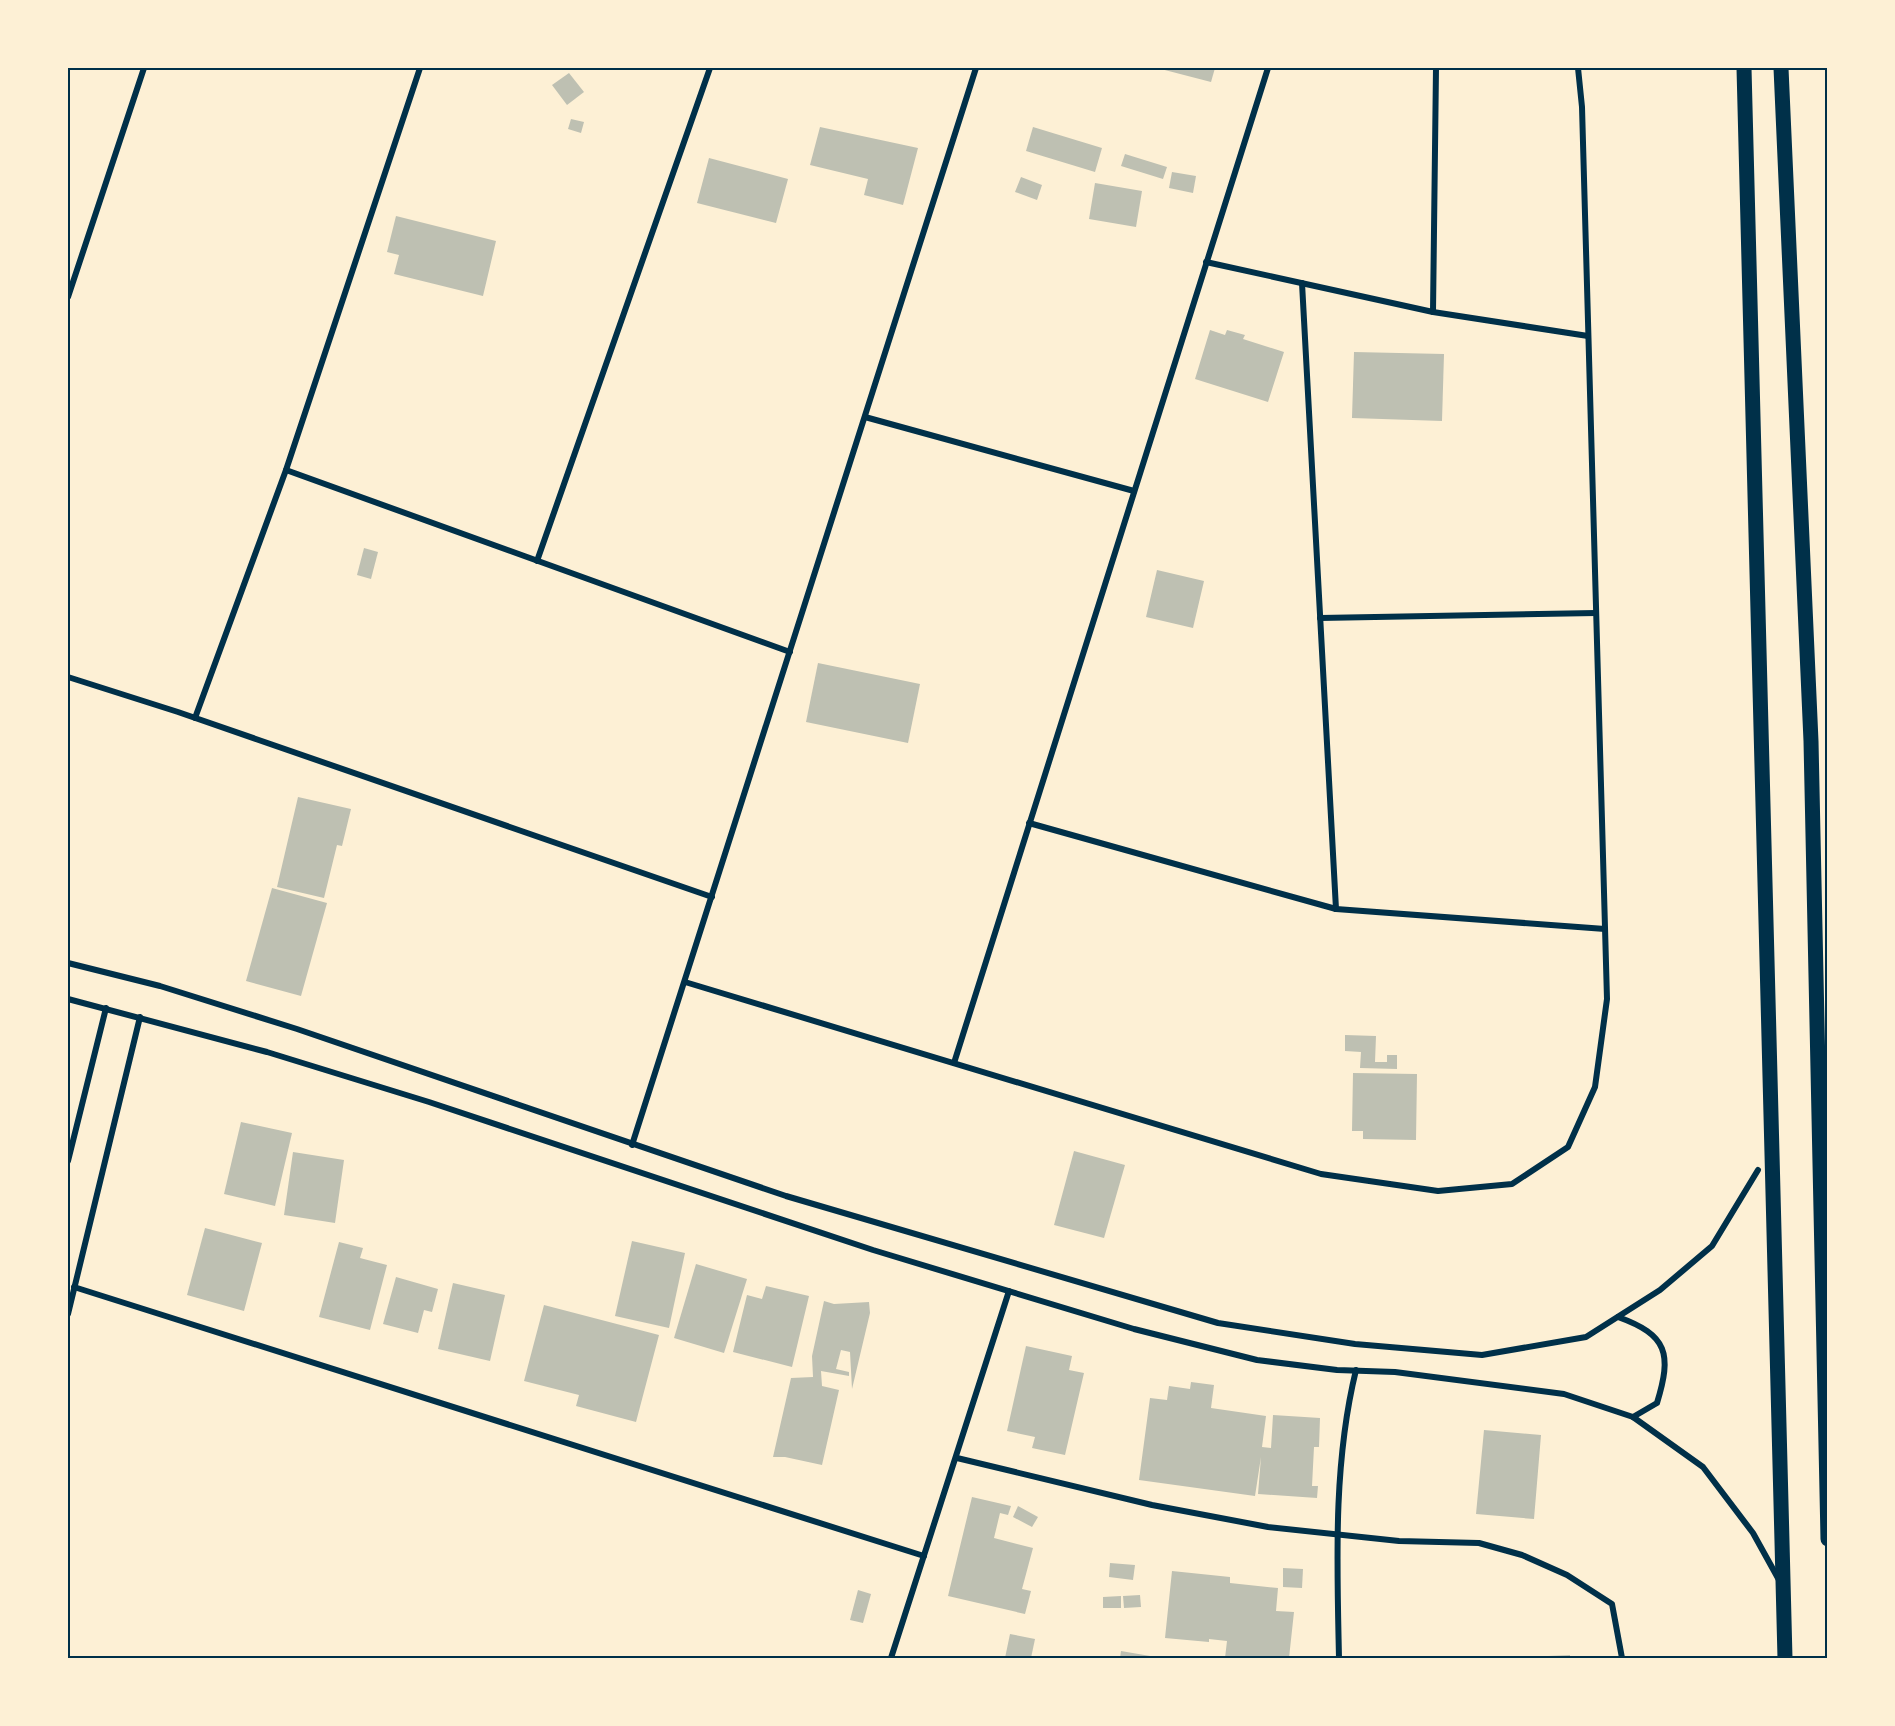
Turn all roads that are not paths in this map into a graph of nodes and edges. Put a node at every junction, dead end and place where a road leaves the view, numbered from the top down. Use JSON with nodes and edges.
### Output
{"nodes":[{"id":1,"x":144,"y":68,"type":"edge"},
{"id":2,"x":420,"y":68,"type":"edge"},
{"id":3,"x":710,"y":68,"type":"edge"},
{"id":4,"x":976,"y":68,"type":"edge"},
{"id":5,"x":1268,"y":68,"type":"edge"},
{"id":6,"x":1436,"y":68,"type":"edge"},
{"id":7,"x":1578,"y":68,"type":"edge"},
{"id":8,"x":1744,"y":68,"type":"edge"},
{"id":9,"x":1781,"y":68,"type":"edge"},
{"id":10,"x":1206,"y":262,"type":"junction"},
{"id":11,"x":1302,"y":283,"type":"junction"},
{"id":12,"x":68,"y":297,"type":"edge"},
{"id":13,"x":1433,"y":312,"type":"junction"},
{"id":14,"x":1588,"y":336,"type":"junction"},
{"id":15,"x":865,"y":417,"type":"junction"},
{"id":16,"x":286,"y":470,"type":"junction"},
{"id":17,"x":1134,"y":491,"type":"junction"},
{"id":18,"x":537,"y":561,"type":"junction"},
{"id":19,"x":1596,"y":613,"type":"junction"},
{"id":20,"x":1320,"y":618,"type":"junction"},
{"id":21,"x":790,"y":652,"type":"junction"},
{"id":22,"x":68,"y":677,"type":"edge"},
{"id":23,"x":195,"y":718,"type":"junction"},
{"id":24,"x":1029,"y":823,"type":"junction"},
{"id":25,"x":712,"y":897,"type":"junction"},
{"id":26,"x":1336,"y":909,"type":"junction"},
{"id":27,"x":1605,"y":929,"type":"junction"},
{"id":28,"x":68,"y":963,"type":"edge"},
{"id":29,"x":685,"y":982,"type":"junction"},
{"id":30,"x":68,"y":999,"type":"edge"},
{"id":31,"x":106,"y":1008,"type":"junction"},
{"id":32,"x":140,"y":1017,"type":"junction"},
{"id":33,"x":954,"y":1063,"type":"junction"},
{"id":34,"x":632,"y":1145,"type":"junction"},
{"id":35,"x":68,"y":1161,"type":"edge"},
{"id":36,"x":1758,"y":1170,"type":"dead end"},
{"id":37,"x":74,"y":1287,"type":"junction"},
{"id":38,"x":1009,"y":1291,"type":"junction"},
{"id":39,"x":68,"y":1314,"type":"edge"},
{"id":40,"x":1618,"y":1317,"type":"junction"},
{"id":41,"x":1356,"y":1370,"type":"junction"},
{"id":42,"x":1633,"y":1417,"type":"junction"},
{"id":43,"x":957,"y":1458,"type":"junction"},
{"id":44,"x":1336,"y":1534,"type":"junction"},
{"id":45,"x":1827,"y":1539,"type":"edge"},
{"id":46,"x":924,"y":1556,"type":"junction"},
{"id":47,"x":1785,"y":1592,"type":"junction"},
{"id":48,"x":891,"y":1659,"type":"edge"},
{"id":49,"x":1339,"y":1659,"type":"edge"},
{"id":50,"x":1622,"y":1659,"type":"edge"},
{"id":51,"x":1785,"y":1659,"type":"edge"}],
"edges":[{"from":1,"to":12,"type":"street"},
{"from":2,"to":16,"type":"street"},
{"from":3,"to":18,"type":"street"},
{"from":4,"to":15,"type":"street"},
{"from":5,"to":10,"type":"street"},
{"from":6,"to":13,"type":"street"},
{"from":7,"to":14,"type":"street"},
{"from":8,"to":47,"type":"main road"},
{"from":9,"to":45,"type":"main road"},
{"from":10,"to":11,"type":"street"},
{"from":10,"to":17,"type":"street"},
{"from":11,"to":13,"type":"street"},
{"from":11,"to":20,"type":"street"},
{"from":13,"to":14,"type":"street"},
{"from":14,"to":19,"type":"street"},
{"from":15,"to":17,"type":"street"},
{"from":15,"to":21,"type":"street"},
{"from":16,"to":18,"type":"street"},
{"from":16,"to":23,"type":"street"},
{"from":17,"to":24,"type":"street"},
{"from":18,"to":21,"type":"street"},
{"from":19,"to":20,"type":"street"},
{"from":19,"to":27,"type":"street"},
{"from":20,"to":26,"type":"street"},
{"from":21,"to":25,"type":"street"},
{"from":22,"to":23,"type":"street"},
{"from":23,"to":25,"type":"street"},
{"from":24,"to":26,"type":"street"},
{"from":24,"to":33,"type":"street"},
{"from":25,"to":29,"type":"street"},
{"from":26,"to":27,"type":"street"},
{"from":27,"to":33,"type":"street"},
{"from":28,"to":34,"type":"street"},
{"from":29,"to":33,"type":"street"},
{"from":29,"to":34,"type":"street"},
{"from":30,"to":31,"type":"street"},
{"from":31,"to":32,"type":"street"},
{"from":31,"to":35,"type":"street"},
{"from":32,"to":37,"type":"street"},
{"from":32,"to":38,"type":"street"},
{"from":34,"to":40,"type":"street"},
{"from":36,"to":40,"type":"street"},
{"from":37,"to":39,"type":"street"},
{"from":37,"to":46,"type":"street"},
{"from":38,"to":41,"type":"street"},
{"from":38,"to":43,"type":"street"},
{"from":40,"to":42,"type":"street"},
{"from":41,"to":42,"type":"street"},
{"from":41,"to":44,"type":"street"},
{"from":42,"to":47,"type":"street"},
{"from":43,"to":44,"type":"street"},
{"from":43,"to":46,"type":"street"},
{"from":44,"to":49,"type":"street"},
{"from":44,"to":50,"type":"street"},
{"from":46,"to":48,"type":"street"},
{"from":47,"to":51,"type":"main road"}]}
